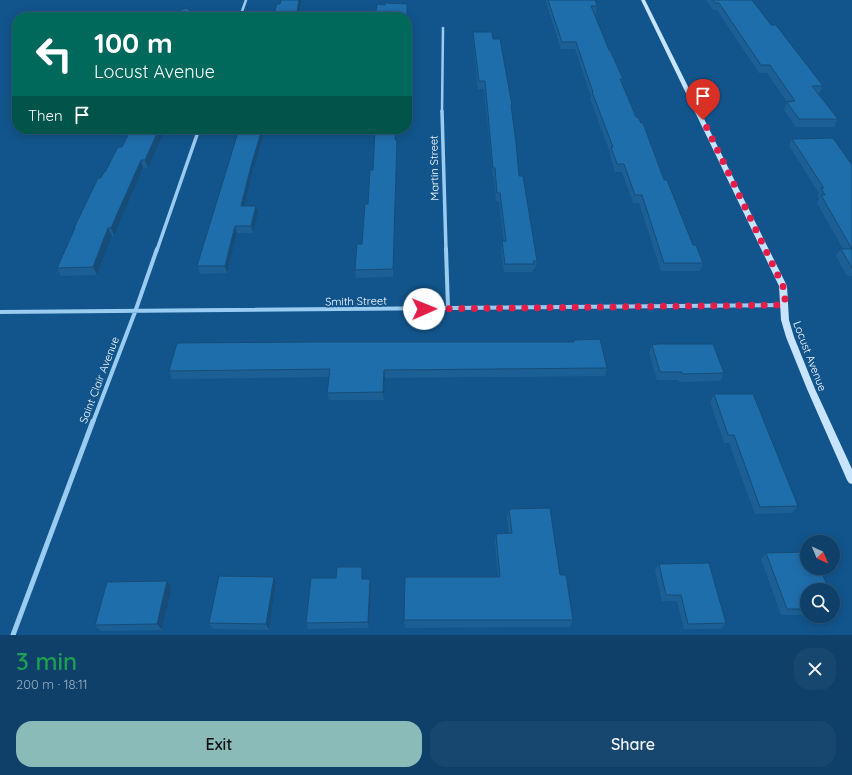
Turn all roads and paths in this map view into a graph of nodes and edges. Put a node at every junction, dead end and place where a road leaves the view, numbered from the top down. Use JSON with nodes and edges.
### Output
{"nodes":[{"id":1,"x":246,"y":0,"type":"edge"},
{"id":2,"x":643,"y":0,"type":"edge"},
{"id":3,"x":242,"y":12,"type":"edge"},
{"id":4,"x":444,"y":28,"type":"dead end"},
{"id":5,"x":197,"y":134,"type":"edge"},
{"id":6,"x":783,"y":305,"type":"junction"},
{"id":7,"x":448,"y":308,"type":"junction"},
{"id":8,"x":0,"y":312,"type":"edge"},
{"id":9,"x":135,"y":312,"type":"junction"},
{"id":10,"x":852,"y":480,"type":"edge"},
{"id":11,"x":12,"y":635,"type":"edge"}],
"edges":[{"from":1,"to":3,"type":"street"},
{"from":2,"to":6,"type":"street","name":"Locust Avenue"},
{"from":4,"to":7,"type":"street","name":"Martin Street"},
{"from":5,"to":9,"type":"street","name":"Saint Clair Avenue"},
{"from":6,"to":7,"type":"street","name":"Smith Street"},
{"from":6,"to":10,"type":"street","name":"Locust Avenue"},
{"from":7,"to":9,"type":"street","name":"Smith Street"},
{"from":8,"to":9,"type":"street","name":"Smith Street"},
{"from":9,"to":11,"type":"street","name":"Saint Clair Avenue"}]}
